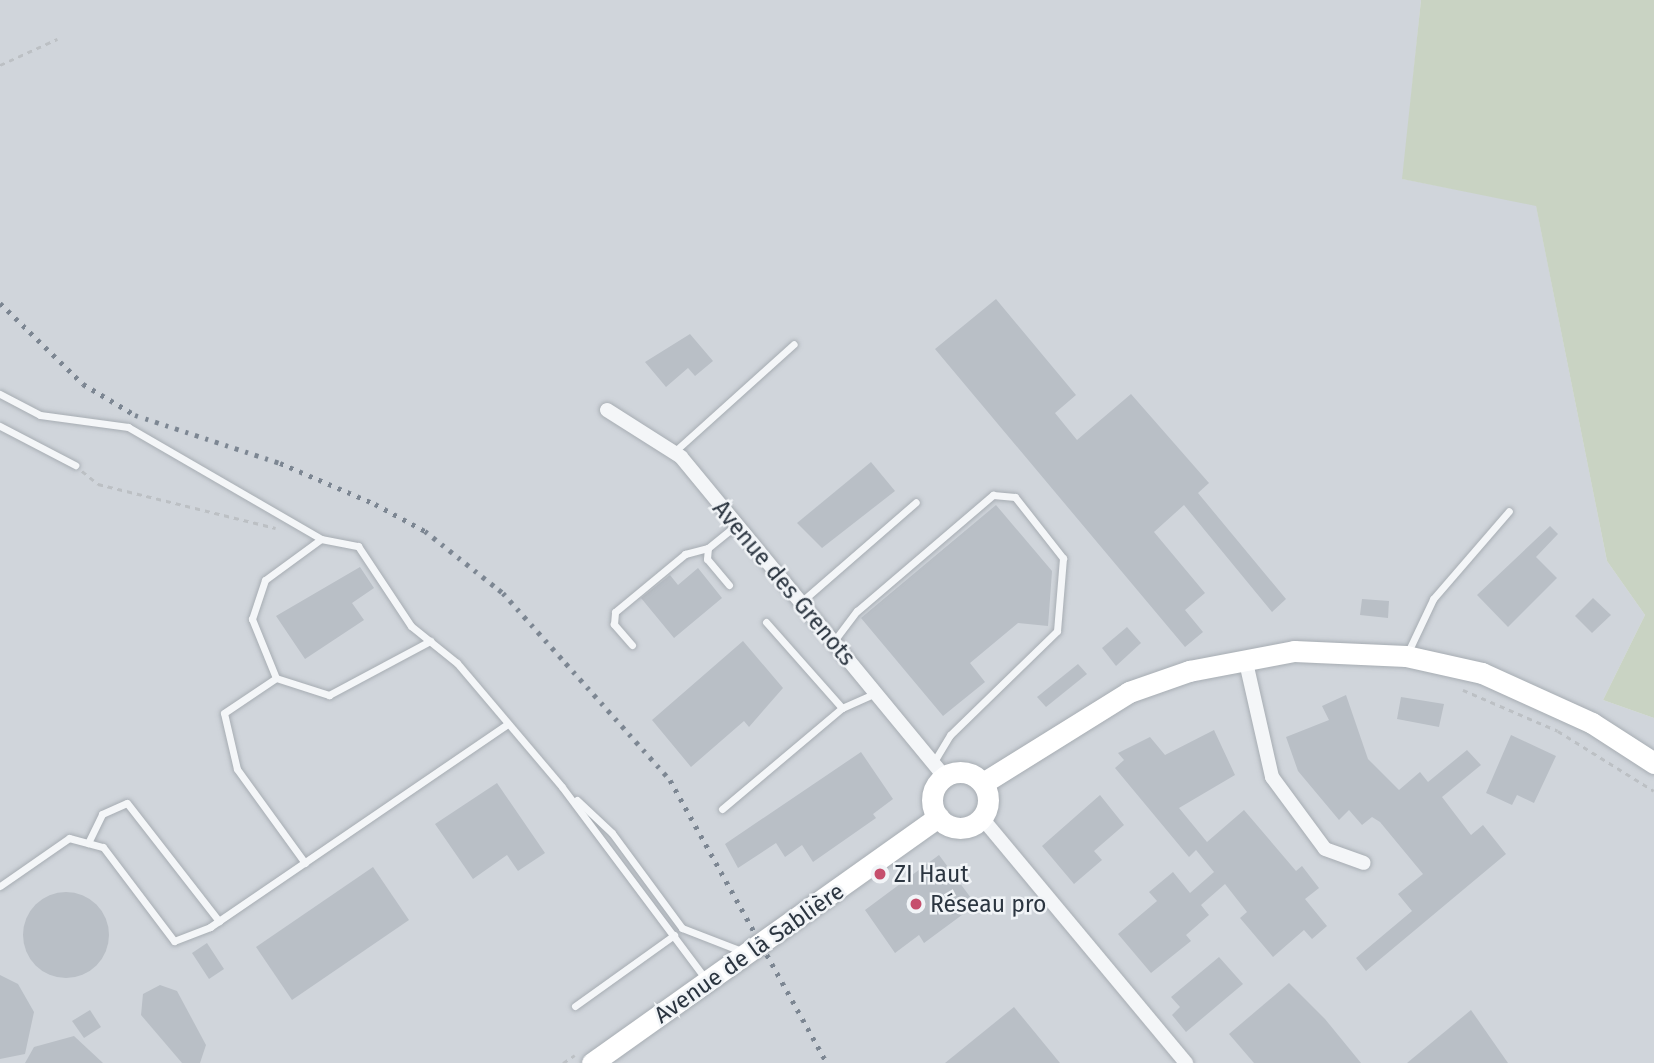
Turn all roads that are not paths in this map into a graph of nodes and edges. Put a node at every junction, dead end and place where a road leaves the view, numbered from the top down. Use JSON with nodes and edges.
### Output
{"nodes":[{"id":1,"x":794,"y":344,"type":"dead end"},
{"id":2,"x":0,"y":394,"type":"edge"},
{"id":3,"x":607,"y":410,"type":"dead end"},
{"id":4,"x":0,"y":426,"type":"edge"},
{"id":5,"x":674,"y":452,"type":"junction"},
{"id":6,"x":75,"y":465,"type":"road end"},
{"id":7,"x":916,"y":502,"type":"dead end"},
{"id":8,"x":1508,"y":511,"type":"dead end"},
{"id":9,"x":736,"y":525,"type":"junction"},
{"id":10,"x":321,"y":539,"type":"junction"},
{"id":11,"x":708,"y":548,"type":"junction"},
{"id":12,"x":729,"y":585,"type":"dead end"},
{"id":13,"x":800,"y":603,"type":"junction"},
{"id":14,"x":766,"y":622,"type":"dead end"},
{"id":15,"x":430,"y":641,"type":"junction"},
{"id":16,"x":833,"y":642,"type":"junction"},
{"id":17,"x":632,"y":645,"type":"dead end"},
{"id":18,"x":1406,"y":656,"type":"junction"},
{"id":19,"x":1245,"y":658,"type":"junction"},
{"id":20,"x":276,"y":678,"type":"junction"},
{"id":21,"x":875,"y":693,"type":"junction"},
{"id":22,"x":842,"y":708,"type":"junction"},
{"id":23,"x":506,"y":725,"type":"junction"},
{"id":24,"x":1654,"y":763,"type":"edge"},
{"id":25,"x":939,"y":770,"type":"junction"},
{"id":26,"x":983,"y":783,"type":"junction"},
{"id":27,"x":562,"y":787,"type":"junction"},
{"id":28,"x":722,"y":809,"type":"dead end"},
{"id":29,"x":938,"y":817,"type":"junction"},
{"id":30,"x":982,"y":818,"type":"junction"},
{"id":31,"x":88,"y":843,"type":"junction"},
{"id":32,"x":305,"y":863,"type":"junction"},
{"id":33,"x":1364,"y":863,"type":"dead end"},
{"id":34,"x":0,"y":886,"type":"edge"},
{"id":35,"x":219,"y":921,"type":"junction"},
{"id":36,"x":674,"y":935,"type":"junction"},
{"id":37,"x":748,"y":954,"type":"junction"},
{"id":38,"x":708,"y":982,"type":"junction"},
{"id":39,"x":575,"y":1006,"type":"dead end"},
{"id":40,"x":592,"y":1063,"type":"edge"},
{"id":41,"x":1186,"y":1063,"type":"edge"}],
"edges":[{"from":1,"to":5,"type":"lane"},
{"from":2,"to":10,"type":"lane"},
{"from":3,"to":5,"type":"street","name":"Avenue des Grenots"},
{"from":4,"to":6,"type":"lane"},
{"from":5,"to":9,"type":"street","name":"Avenue des Grenots"},
{"from":7,"to":13,"type":"lane"},
{"from":8,"to":18,"type":"lane"},
{"from":9,"to":11,"type":"lane"},
{"from":9,"to":13,"type":"street","name":"Avenue des Grenots"},
{"from":10,"to":15,"type":"lane"},
{"from":10,"to":20,"type":"lane"},
{"from":11,"to":12,"type":"lane"},
{"from":11,"to":17,"type":"lane"},
{"from":13,"to":16,"type":"street","name":"Avenue des Grenots"},
{"from":14,"to":22,"type":"lane"},
{"from":15,"to":20,"type":"lane"},
{"from":15,"to":23,"type":"lane"},
{"from":16,"to":21,"type":"street","name":"Avenue des Grenots"},
{"from":16,"to":25,"type":"lane"},
{"from":18,"to":19,"type":"main road"},
{"from":18,"to":24,"type":"main road"},
{"from":19,"to":26,"type":"main road"},
{"from":19,"to":33,"type":"street"},
{"from":20,"to":32,"type":"lane"},
{"from":21,"to":22,"type":"lane"},
{"from":21,"to":25,"type":"street","name":"Avenue des Grenots"},
{"from":22,"to":28,"type":"lane"},
{"from":23,"to":27,"type":"lane"},
{"from":23,"to":32,"type":"lane"},
{"from":25,"to":26,"type":"main road"},
{"from":25,"to":29,"type":"main road"},
{"from":26,"to":30,"type":"main road"},
{"from":27,"to":36,"type":"lane"},
{"from":27,"to":37,"type":"lane"},
{"from":29,"to":30,"type":"main road"},
{"from":29,"to":37,"type":"main road","name":"Avenue de la Sablière"},
{"from":30,"to":41,"type":"street"},
{"from":31,"to":34,"type":"lane"},
{"from":31,"to":35,"type":"lane"},
{"from":31,"to":35,"type":"lane"},
{"from":32,"to":35,"type":"lane"},
{"from":36,"to":38,"type":"lane"},
{"from":36,"to":39,"type":"lane"},
{"from":37,"to":38,"type":"main road","name":"Avenue de la Sablière"},
{"from":38,"to":40,"type":"main road","name":"Avenue de la Sablière"}]}
